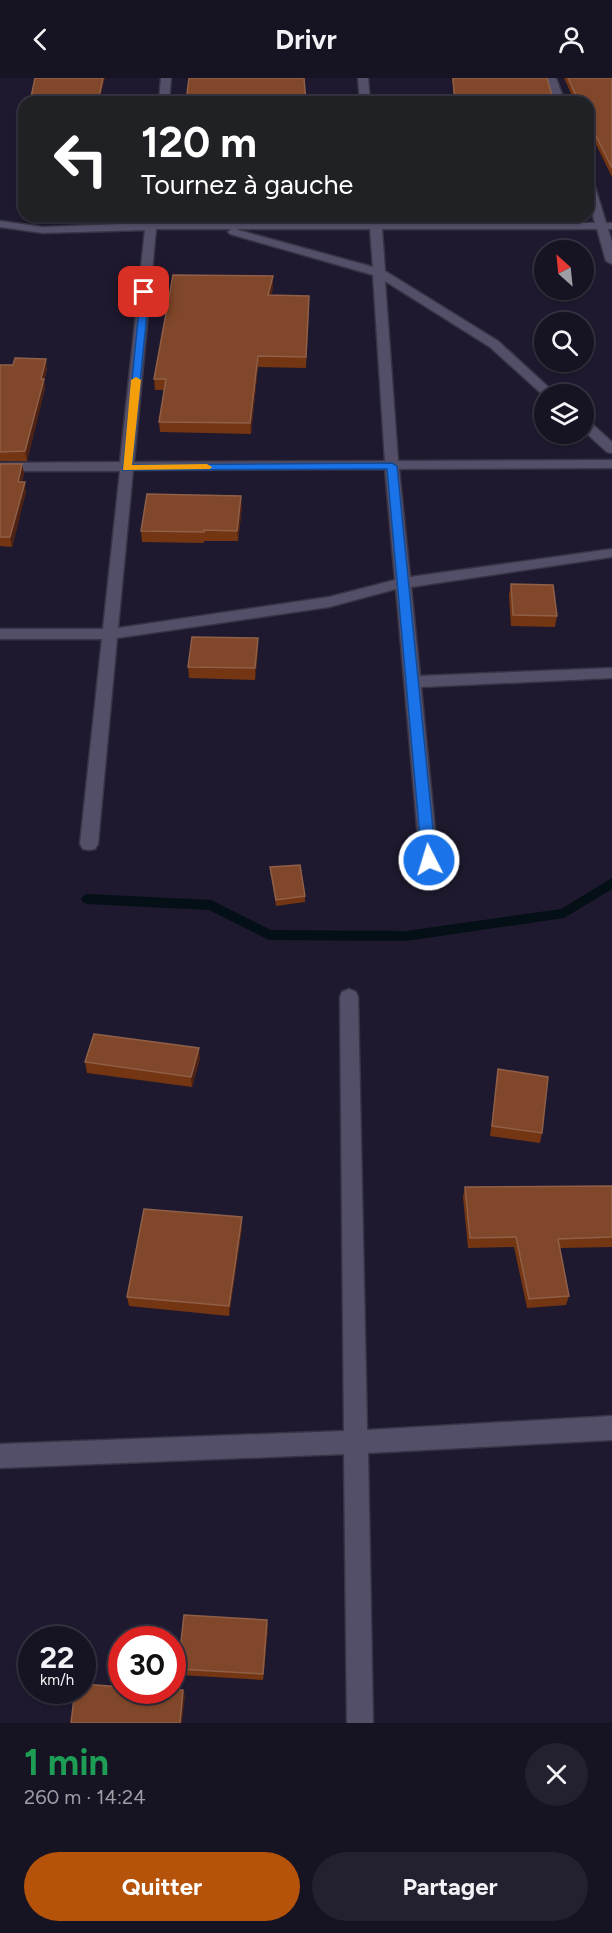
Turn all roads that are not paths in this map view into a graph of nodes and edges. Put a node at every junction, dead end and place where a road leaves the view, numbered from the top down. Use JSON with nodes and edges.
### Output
{"nodes":[{"id":1,"x":166,"y":78,"type":"edge"},
{"id":2,"x":363,"y":78,"type":"edge"},
{"id":3,"x":551,"y":78,"type":"edge"},
{"id":4,"x":164,"y":96,"type":"edge"},
{"id":5,"x":364,"y":96,"type":"edge"},
{"id":6,"x":558,"y":96,"type":"edge"},
{"id":7,"x":594,"y":195,"type":"edge"},
{"id":8,"x":140,"y":222,"type":"edge"},
{"id":9,"x":152,"y":222,"type":"edge"},
{"id":10,"x":164,"y":222,"type":"edge"},
{"id":11,"x":342,"y":222,"type":"edge"},
{"id":12,"x":375,"y":222,"type":"edge"},
{"id":13,"x":421,"y":222,"type":"edge"},
{"id":14,"x":0,"y":224,"type":"edge"},
{"id":15,"x":212,"y":226,"type":"junction"},
{"id":16,"x":607,"y":226,"type":"edge"},
{"id":17,"x":44,"y":230,"type":"junction"},
{"id":18,"x":0,"y":237,"type":"edge"},
{"id":19,"x":612,"y":261,"type":"edge"},
{"id":20,"x":380,"y":273,"type":"junction"},
{"id":21,"x":539,"y":384,"type":"edge"},
{"id":22,"x":594,"y":433,"type":"edge"},
{"id":23,"x":612,"y":449,"type":"edge"},
{"id":24,"x":612,"y":464,"type":"edge"},
{"id":25,"x":392,"y":466,"type":"junction"},
{"id":26,"x":0,"y":467,"type":"edge"},
{"id":27,"x":127,"y":468,"type":"junction"},
{"id":28,"x":612,"y":553,"type":"edge"},
{"id":29,"x":403,"y":583,"type":"junction"},
{"id":30,"x":0,"y":634,"type":"edge"},
{"id":31,"x":110,"y":634,"type":"junction"},
{"id":32,"x":612,"y":673,"type":"edge"},
{"id":33,"x":412,"y":682,"type":"junction"},
{"id":34,"x":89,"y":844,"type":"dead end"},
{"id":35,"x":429,"y":860,"type":"dead end"},
{"id":36,"x":349,"y":997,"type":"dead end"},
{"id":37,"x":612,"y":1428,"type":"edge"},
{"id":38,"x":356,"y":1442,"type":"junction"},
{"id":39,"x":0,"y":1456,"type":"edge"},
{"id":40,"x":360,"y":1723,"type":"edge"}],
"edges":[{"from":1,"to":4,"type":"street"},
{"from":2,"to":5,"type":"street"},
{"from":3,"to":6,"type":"street"},
{"from":7,"to":16,"type":"street"},
{"from":8,"to":17,"type":"street"},
{"from":9,"to":27,"type":"street"},
{"from":10,"to":15,"type":"street"},
{"from":11,"to":15,"type":"street"},
{"from":12,"to":20,"type":"street"},
{"from":13,"to":16,"type":"street"},
{"from":14,"to":17,"type":"street"},
{"from":15,"to":20,"type":"street"},
{"from":16,"to":19,"type":"street"},
{"from":17,"to":18,"type":"street"},
{"from":20,"to":21,"type":"street"},
{"from":20,"to":25,"type":"street"},
{"from":22,"to":23,"type":"street"},
{"from":24,"to":25,"type":"street"},
{"from":25,"to":27,"type":"street"},
{"from":25,"to":29,"type":"street"},
{"from":26,"to":27,"type":"street"},
{"from":27,"to":31,"type":"street"},
{"from":28,"to":29,"type":"street"},
{"from":29,"to":31,"type":"street"},
{"from":29,"to":33,"type":"street"},
{"from":30,"to":31,"type":"street"},
{"from":31,"to":34,"type":"street"},
{"from":32,"to":33,"type":"street"},
{"from":33,"to":35,"type":"street"},
{"from":36,"to":38,"type":"street"},
{"from":37,"to":38,"type":"street"},
{"from":38,"to":39,"type":"street"},
{"from":38,"to":40,"type":"street"}]}
